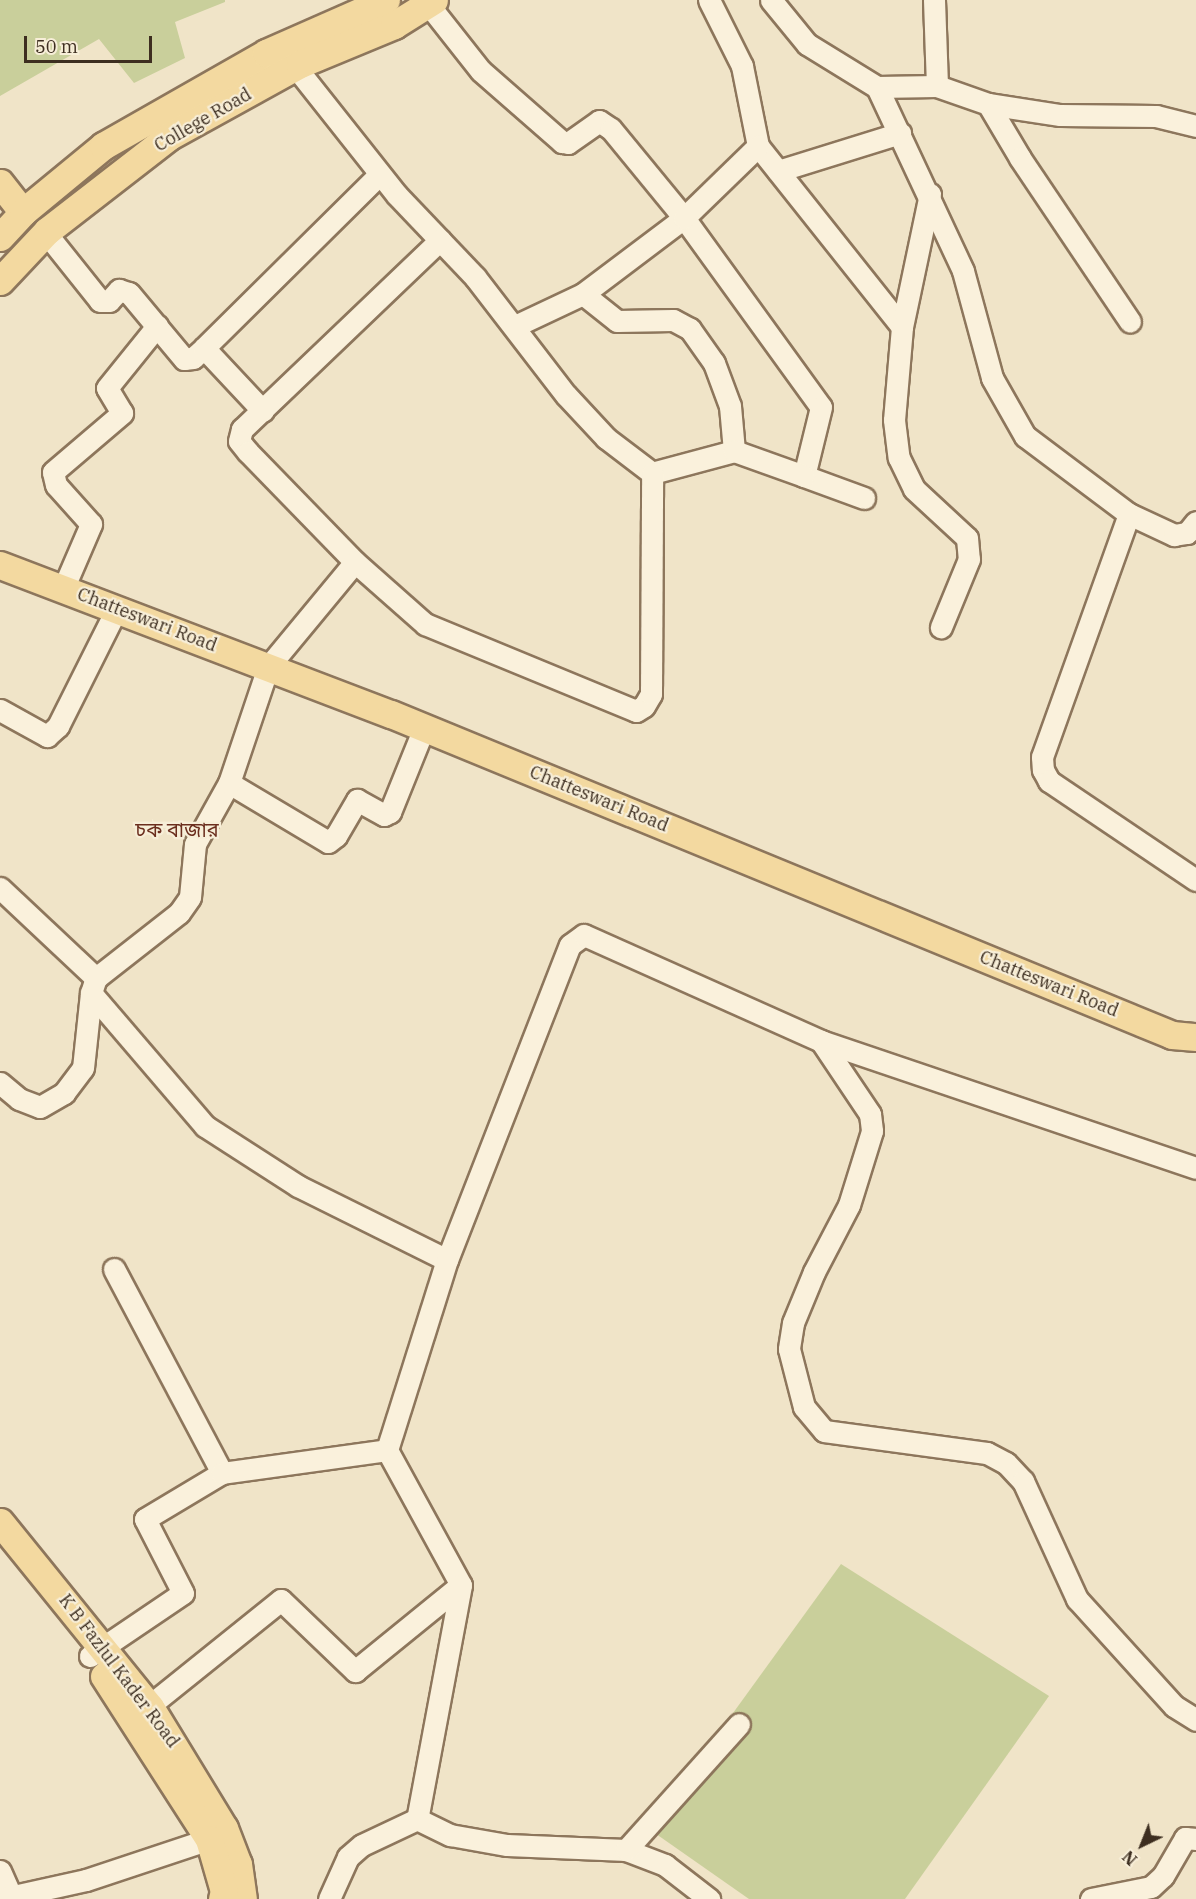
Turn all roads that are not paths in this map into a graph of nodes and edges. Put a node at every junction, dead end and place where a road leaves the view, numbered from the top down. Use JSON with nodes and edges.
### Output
{"nodes":[{"id":1,"x":386,"y":0,"type":"edge"},
{"id":2,"x":709,"y":0,"type":"edge"},
{"id":3,"x":771,"y":0,"type":"edge"},
{"id":4,"x":934,"y":0,"type":"edge"},
{"id":5,"x":431,"y":2,"type":"edge"},
{"id":6,"x":294,"y":54,"type":"junction"},
{"id":7,"x":937,"y":86,"type":"junction"},
{"id":8,"x":877,"y":87,"type":"junction"},
{"id":9,"x":988,"y":104,"type":"junction"},
{"id":10,"x":1196,"y":126,"type":"edge"},
{"id":11,"x":900,"y":133,"type":"junction"},
{"id":12,"x":758,"y":146,"type":"junction"},
{"id":13,"x":778,"y":171,"type":"junction"},
{"id":14,"x":380,"y":174,"type":"junction"},
{"id":15,"x":0,"y":183,"type":"edge"},
{"id":16,"x":930,"y":194,"type":"junction"},
{"id":17,"x":23,"y":212,"type":"junction"},
{"id":18,"x":684,"y":218,"type":"junction"},
{"id":19,"x":45,"y":232,"type":"junction"},
{"id":20,"x":0,"y":237,"type":"edge"},
{"id":21,"x":440,"y":240,"type":"junction"},
{"id":22,"x":0,"y":281,"type":"edge"},
{"id":23,"x":583,"y":294,"type":"junction"},
{"id":24,"x":1130,"y":322,"type":"dead end"},
{"id":25,"x":157,"y":326,"type":"junction"},
{"id":26,"x":515,"y":326,"type":"junction"},
{"id":27,"x":902,"y":327,"type":"junction"},
{"id":28,"x":204,"y":348,"type":"junction"},
{"id":29,"x":263,"y":411,"type":"junction"},
{"id":30,"x":734,"y":451,"type":"junction"},
{"id":31,"x":652,"y":473,"type":"junction"},
{"id":32,"x":804,"y":476,"type":"junction"},
{"id":33,"x":864,"y":498,"type":"dead end"},
{"id":34,"x":1129,"y":514,"type":"junction"},
{"id":35,"x":1196,"y":522,"type":"edge"},
{"id":36,"x":355,"y":562,"type":"junction"},
{"id":37,"x":0,"y":565,"type":"edge"},
{"id":38,"x":63,"y":589,"type":"junction"},
{"id":39,"x":117,"y":608,"type":"junction"},
{"id":40,"x":941,"y":627,"type":"dead end"},
{"id":41,"x":268,"y":667,"type":"junction"},
{"id":42,"x":0,"y":710,"type":"edge"},
{"id":43,"x":424,"y":728,"type":"junction"},
{"id":44,"x":229,"y":783,"type":"junction"},
{"id":45,"x":1196,"y":880,"type":"edge"},
{"id":46,"x":0,"y":888,"type":"edge"},
{"id":47,"x":93,"y":986,"type":"junction"},
{"id":48,"x":1196,"y":1037,"type":"edge"},
{"id":49,"x":821,"y":1041,"type":"junction"},
{"id":50,"x":0,"y":1083,"type":"edge"},
{"id":51,"x":1196,"y":1168,"type":"edge"},
{"id":52,"x":447,"y":1260,"type":"junction"},
{"id":53,"x":114,"y":1269,"type":"dead end"},
{"id":54,"x":387,"y":1450,"type":"junction"},
{"id":55,"x":222,"y":1473,"type":"junction"},
{"id":56,"x":0,"y":1522,"type":"edge"},
{"id":57,"x":0,"y":1544,"type":"edge"},
{"id":58,"x":461,"y":1585,"type":"junction"},
{"id":59,"x":96,"y":1651,"type":"junction"},
{"id":60,"x":142,"y":1712,"type":"junction"},
{"id":61,"x":1196,"y":1720,"type":"edge"},
{"id":62,"x":739,"y":1724,"type":"dead end"},
{"id":63,"x":417,"y":1819,"type":"junction"},
{"id":64,"x":209,"y":1839,"type":"junction"},
{"id":65,"x":1196,"y":1839,"type":"edge"},
{"id":66,"x":626,"y":1850,"type":"junction"},
{"id":67,"x":0,"y":1871,"type":"edge"},
{"id":68,"x":232,"y":1897,"type":"edge"},
{"id":69,"x":11,"y":1898,"type":"edge"},
{"id":70,"x":329,"y":1899,"type":"edge"},
{"id":71,"x":710,"y":1899,"type":"edge"},
{"id":72,"x":1090,"y":1899,"type":"edge"}],
"edges":[{"from":1,"to":6,"type":"main road","name":"College Road"},
{"from":2,"to":12,"type":"street"},
{"from":3,"to":8,"type":"street"},
{"from":4,"to":7,"type":"street"},
{"from":5,"to":6,"type":"main road","name":"College Road"},
{"from":5,"to":18,"type":"street"},
{"from":6,"to":14,"type":"street"},
{"from":6,"to":17,"type":"main road","name":"College Road"},
{"from":6,"to":19,"type":"main road","name":"College Road"},
{"from":7,"to":8,"type":"street"},
{"from":7,"to":9,"type":"street"},
{"from":8,"to":11,"type":"street"},
{"from":9,"to":10,"type":"street"},
{"from":9,"to":24,"type":"street"},
{"from":11,"to":13,"type":"street"},
{"from":11,"to":16,"type":"street"},
{"from":12,"to":13,"type":"street"},
{"from":12,"to":18,"type":"street"},
{"from":13,"to":27,"type":"street"},
{"from":14,"to":21,"type":"street"},
{"from":14,"to":28,"type":"street"},
{"from":15,"to":17,"type":"main road"},
{"from":16,"to":27,"type":"street"},
{"from":16,"to":34,"type":"street"},
{"from":17,"to":20,"type":"main road","name":"College Road"},
{"from":18,"to":23,"type":"street"},
{"from":18,"to":32,"type":"street"},
{"from":19,"to":22,"type":"main road","name":"College Road"},
{"from":19,"to":25,"type":"street"},
{"from":21,"to":26,"type":"street"},
{"from":21,"to":29,"type":"street"},
{"from":23,"to":26,"type":"street"},
{"from":23,"to":30,"type":"street"},
{"from":25,"to":28,"type":"street"},
{"from":25,"to":38,"type":"street"},
{"from":26,"to":31,"type":"street"},
{"from":27,"to":40,"type":"street"},
{"from":28,"to":29,"type":"street"},
{"from":29,"to":36,"type":"street"},
{"from":30,"to":31,"type":"street"},
{"from":30,"to":32,"type":"street"},
{"from":31,"to":36,"type":"street"},
{"from":32,"to":33,"type":"street"},
{"from":34,"to":35,"type":"street"},
{"from":34,"to":45,"type":"street"},
{"from":36,"to":41,"type":"street"},
{"from":37,"to":38,"type":"main road","name":"Chatteswari Road"},
{"from":38,"to":39,"type":"main road","name":"Chatteswari Road"},
{"from":39,"to":41,"type":"main road","name":"Chatteswari Road"},
{"from":39,"to":42,"type":"street"},
{"from":41,"to":43,"type":"main road","name":"Chatteswari Road"},
{"from":41,"to":44,"type":"street"},
{"from":43,"to":44,"type":"street"},
{"from":43,"to":48,"type":"main road","name":"Chatteswari Road"},
{"from":44,"to":47,"type":"street"},
{"from":46,"to":47,"type":"street"},
{"from":47,"to":50,"type":"street"},
{"from":47,"to":52,"type":"street"},
{"from":49,"to":51,"type":"street"},
{"from":49,"to":52,"type":"street"},
{"from":49,"to":61,"type":"street"},
{"from":52,"to":54,"type":"street"},
{"from":53,"to":55,"type":"street"},
{"from":54,"to":55,"type":"street"},
{"from":54,"to":58,"type":"street"},
{"from":55,"to":59,"type":"street"},
{"from":56,"to":59,"type":"main road","name":"K B Fazlul Kader Road"},
{"from":57,"to":59,"type":"main road","name":"K B Fazlul Kader Road"},
{"from":58,"to":60,"type":"street"},
{"from":58,"to":63,"type":"street"},
{"from":59,"to":60,"type":"main road","name":"K B Fazlul Kader Road"},
{"from":60,"to":64,"type":"main road","name":"K B Fazlul Kader Road"},
{"from":60,"to":68,"type":"main road","name":"K B Fazlul Kader Road"},
{"from":62,"to":66,"type":"street"},
{"from":63,"to":66,"type":"street"},
{"from":63,"to":70,"type":"street"},
{"from":64,"to":68,"type":"main road","name":"K B Fazlul Kader Road"},
{"from":64,"to":69,"type":"street"},
{"from":65,"to":72,"type":"street"},
{"from":66,"to":71,"type":"street"},
{"from":67,"to":69,"type":"street"}]}
